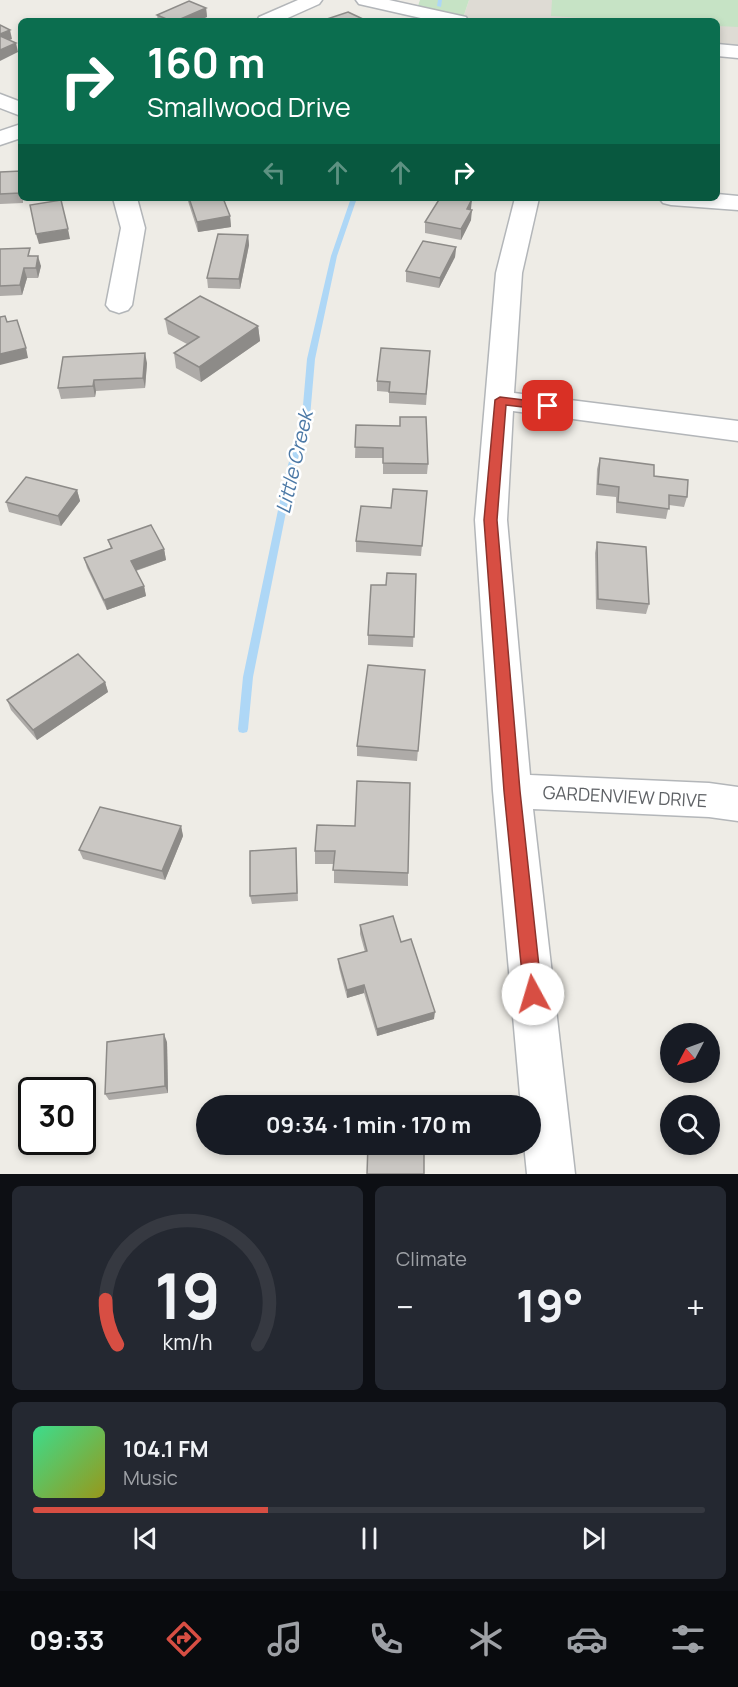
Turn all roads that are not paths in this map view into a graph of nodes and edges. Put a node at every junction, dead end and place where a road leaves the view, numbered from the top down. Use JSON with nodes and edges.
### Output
{"nodes":[{"id":1,"x":313,"y":0,"type":"edge"},
{"id":2,"x":365,"y":0,"type":"edge"},
{"id":3,"x":273,"y":18,"type":"edge"},
{"id":4,"x":446,"y":18,"type":"edge"},
{"id":5,"x":720,"y":50,"type":"edge"},
{"id":6,"x":738,"y":52,"type":"edge"},
{"id":7,"x":0,"y":100,"type":"edge"},
{"id":8,"x":18,"y":109,"type":"edge"},
{"id":9,"x":18,"y":131,"type":"edge"},
{"id":10,"x":0,"y":139,"type":"edge"},
{"id":11,"x":127,"y":201,"type":"edge"},
{"id":12,"x":525,"y":201,"type":"edge"},
{"id":13,"x":711,"y":201,"type":"edge"},
{"id":14,"x":738,"y":203,"type":"edge"},
{"id":15,"x":119,"y":304,"type":"dead end"},
{"id":16,"x":500,"y":400,"type":"junction"},
{"id":17,"x":738,"y":431,"type":"edge"},
{"id":18,"x":512,"y":791,"type":"junction"},
{"id":19,"x":738,"y":804,"type":"edge"},
{"id":20,"x":551,"y":1174,"type":"edge"}],
"edges":[{"from":1,"to":3,"type":"street"},
{"from":2,"to":4,"type":"street"},
{"from":5,"to":6,"type":"street"},
{"from":7,"to":8,"type":"street"},
{"from":9,"to":10,"type":"street"},
{"from":11,"to":15,"type":"street"},
{"from":12,"to":16,"type":"street"},
{"from":13,"to":14,"type":"street"},
{"from":16,"to":17,"type":"street"},
{"from":16,"to":18,"type":"street"},
{"from":18,"to":19,"type":"street","name":"GARDENVIEW DRIVE"},
{"from":18,"to":20,"type":"street"}]}
